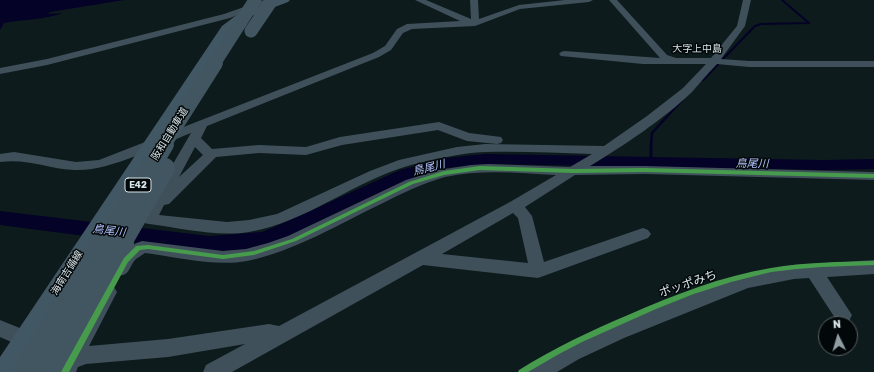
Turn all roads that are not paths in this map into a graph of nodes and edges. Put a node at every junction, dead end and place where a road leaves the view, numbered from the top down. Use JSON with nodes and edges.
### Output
{"nodes":[{"id":1,"x":255,"y":0,"type":"edge"},
{"id":2,"x":272,"y":0,"type":"edge"},
{"id":3,"x":285,"y":0,"type":"edge"},
{"id":4,"x":438,"y":0,"type":"edge"},
{"id":5,"x":474,"y":0,"type":"edge"},
{"id":6,"x":588,"y":0,"type":"edge"},
{"id":7,"x":613,"y":0,"type":"edge"},
{"id":8,"x":747,"y":0,"type":"edge"},
{"id":9,"x":423,"y":2,"type":"edge"},
{"id":10,"x":543,"y":2,"type":"edge"},
{"id":11,"x":474,"y":23,"type":"junction"},
{"id":12,"x":564,"y":54,"type":"dead end"},
{"id":13,"x":675,"y":61,"type":"junction"},
{"id":14,"x":714,"y":61,"type":"junction"},
{"id":15,"x":874,"y":64,"type":"edge"},
{"id":16,"x":0,"y":71,"type":"edge"},
{"id":17,"x":202,"y":124,"type":"junction"},
{"id":18,"x":194,"y":138,"type":"junction"},
{"id":19,"x":150,"y":144,"type":"junction"},
{"id":20,"x":607,"y":151,"type":"junction"},
{"id":21,"x":212,"y":153,"type":"junction"},
{"id":22,"x":0,"y":158,"type":"edge"},
{"id":23,"x":577,"y":170,"type":"junction"},
{"id":24,"x":874,"y":176,"type":"edge"},
{"id":25,"x":515,"y":206,"type":"junction"},
{"id":26,"x":154,"y":208,"type":"junction"},
{"id":27,"x":642,"y":234,"type":"dead end"},
{"id":28,"x":420,"y":258,"type":"junction"},
{"id":29,"x":874,"y":267,"type":"edge"},
{"id":30,"x":813,"y":270,"type":"junction"},
{"id":31,"x":538,"y":271,"type":"junction"},
{"id":32,"x":844,"y":315,"type":"dead end"},
{"id":33,"x":0,"y":328,"type":"edge"},
{"id":34,"x":280,"y":335,"type":"junction"},
{"id":35,"x":25,"y":339,"type":"junction"},
{"id":36,"x":68,"y":366,"type":"edge"},
{"id":37,"x":12,"y":370,"type":"edge"},
{"id":38,"x":48,"y":372,"type":"edge"},
{"id":39,"x":213,"y":372,"type":"edge"},
{"id":40,"x":538,"y":372,"type":"edge"}],
"edges":[{"from":1,"to":37,"type":"highway","name":"阪和自動車道","number":"E42","bridge":true},
{"from":2,"to":16,"type":"street"},
{"from":2,"to":38,"type":"highway","name":"阪和自動車道","number":"E42","bridge":true},
{"from":3,"to":19,"type":"main road","name":"海南吉備線"},
{"from":4,"to":9,"type":"street"},
{"from":5,"to":11,"type":"street"},
{"from":6,"to":10,"type":"street"},
{"from":7,"to":13,"type":"street"},
{"from":8,"to":14,"type":"street"},
{"from":9,"to":11,"type":"street"},
{"from":10,"to":11,"type":"street"},
{"from":11,"to":17,"type":"street"},
{"from":12,"to":13,"type":"street"},
{"from":13,"to":14,"type":"street"},
{"from":14,"to":15,"type":"street"},
{"from":14,"to":20,"type":"street"},
{"from":17,"to":18,"type":"street"},
{"from":17,"to":19,"type":"street"},
{"from":18,"to":21,"type":"street"},
{"from":18,"to":26,"type":"street"},
{"from":19,"to":22,"type":"street"},
{"from":19,"to":35,"type":"main road","name":"海南吉備線"},
{"from":20,"to":21,"type":"street"},
{"from":20,"to":23,"type":"street"},
{"from":20,"to":26,"type":"street"},
{"from":21,"to":26,"type":"street"},
{"from":23,"to":24,"type":"street"},
{"from":23,"to":25,"type":"street"},
{"from":23,"to":36,"type":"street"},
{"from":25,"to":28,"type":"street"},
{"from":25,"to":31,"type":"street"},
{"from":27,"to":31,"type":"street"},
{"from":28,"to":31,"type":"street"},
{"from":28,"to":34,"type":"street"},
{"from":29,"to":30,"type":"street"},
{"from":30,"to":32,"type":"street"},
{"from":30,"to":40,"type":"street"},
{"from":33,"to":35,"type":"street"},
{"from":34,"to":36,"type":"street"},
{"from":34,"to":39,"type":"street"},
{"from":35,"to":37,"type":"main road","name":"海南吉備線"},
{"from":36,"to":37,"type":"street"}]}
